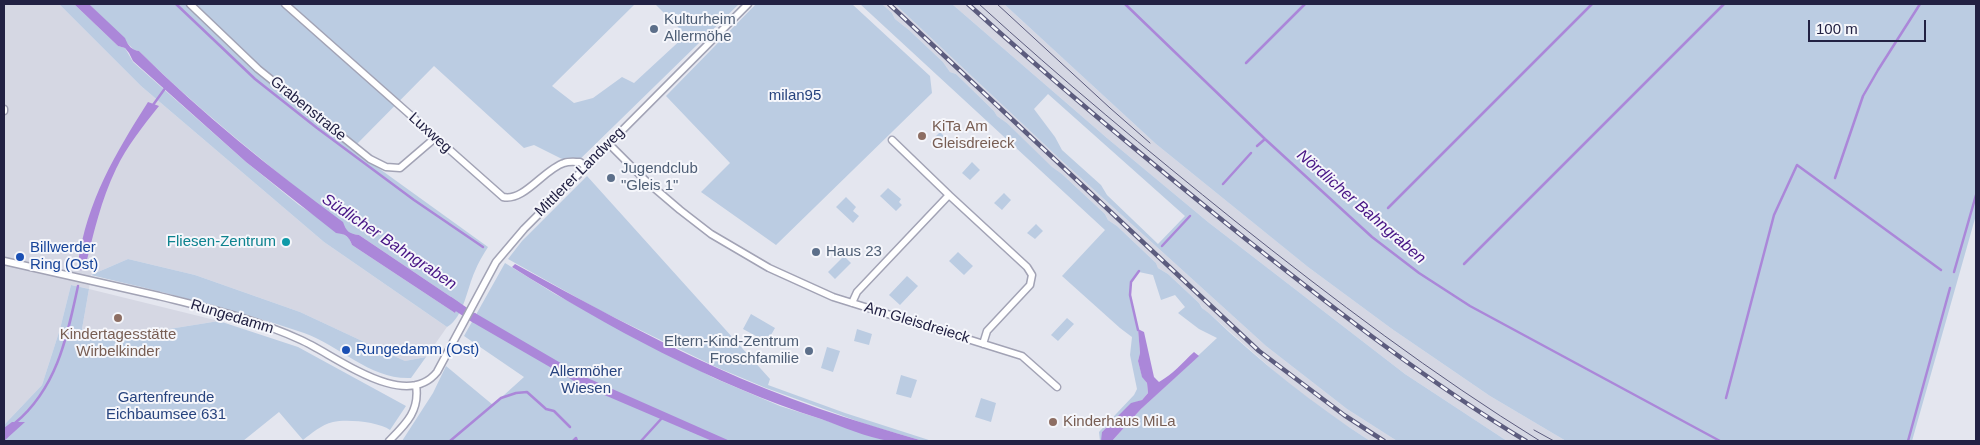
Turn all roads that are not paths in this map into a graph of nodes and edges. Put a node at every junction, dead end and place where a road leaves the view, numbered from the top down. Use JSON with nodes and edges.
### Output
{"nodes":[{"id":1,"x":190,"y":4,"type":"edge"},
{"id":2,"x":285,"y":4,"type":"edge"},
{"id":3,"x":748,"y":4,"type":"edge"},
{"id":4,"x":435,"y":138,"type":"junction"},
{"id":5,"x":892,"y":140,"type":"dead end"},
{"id":6,"x":609,"y":144,"type":"junction"},
{"id":7,"x":586,"y":167,"type":"junction"},
{"id":8,"x":949,"y":195,"type":"junction"},
{"id":9,"x":4,"y":261,"type":"edge"},
{"id":10,"x":852,"y":303,"type":"junction"},
{"id":11,"x":982,"y":344,"type":"junction"},
{"id":12,"x":416,"y":385,"type":"junction"},
{"id":13,"x":1057,"y":387,"type":"dead end"},
{"id":14,"x":389,"y":441,"type":"edge"}],
"edges":[{"from":1,"to":4,"type":"street","name":"Grabenstraße"},
{"from":2,"to":4,"type":"street","name":"Luxweg"},
{"from":3,"to":6,"type":"street","name":"Mittlerer Landweg"},
{"from":4,"to":7,"type":"street","name":"Luxweg"},
{"from":5,"to":8,"type":"street","name":"Am Gleisdreieck"},
{"from":6,"to":7,"type":"street","name":"Mittlerer Landweg"},
{"from":6,"to":10,"type":"street","name":"Am Gleisdreieck"},
{"from":7,"to":12,"type":"street","name":"Mittlerer Landweg"},
{"from":8,"to":10,"type":"street","name":"Am Gleisdreieck"},
{"from":8,"to":11,"type":"street","name":"Am Gleisdreieck"},
{"from":9,"to":12,"type":"street","name":"Rungedamm"},
{"from":10,"to":11,"type":"street","name":"Am Gleisdreieck"},
{"from":11,"to":13,"type":"street","name":"Am Gleisdreieck"},
{"from":12,"to":14,"type":"street"}]}
